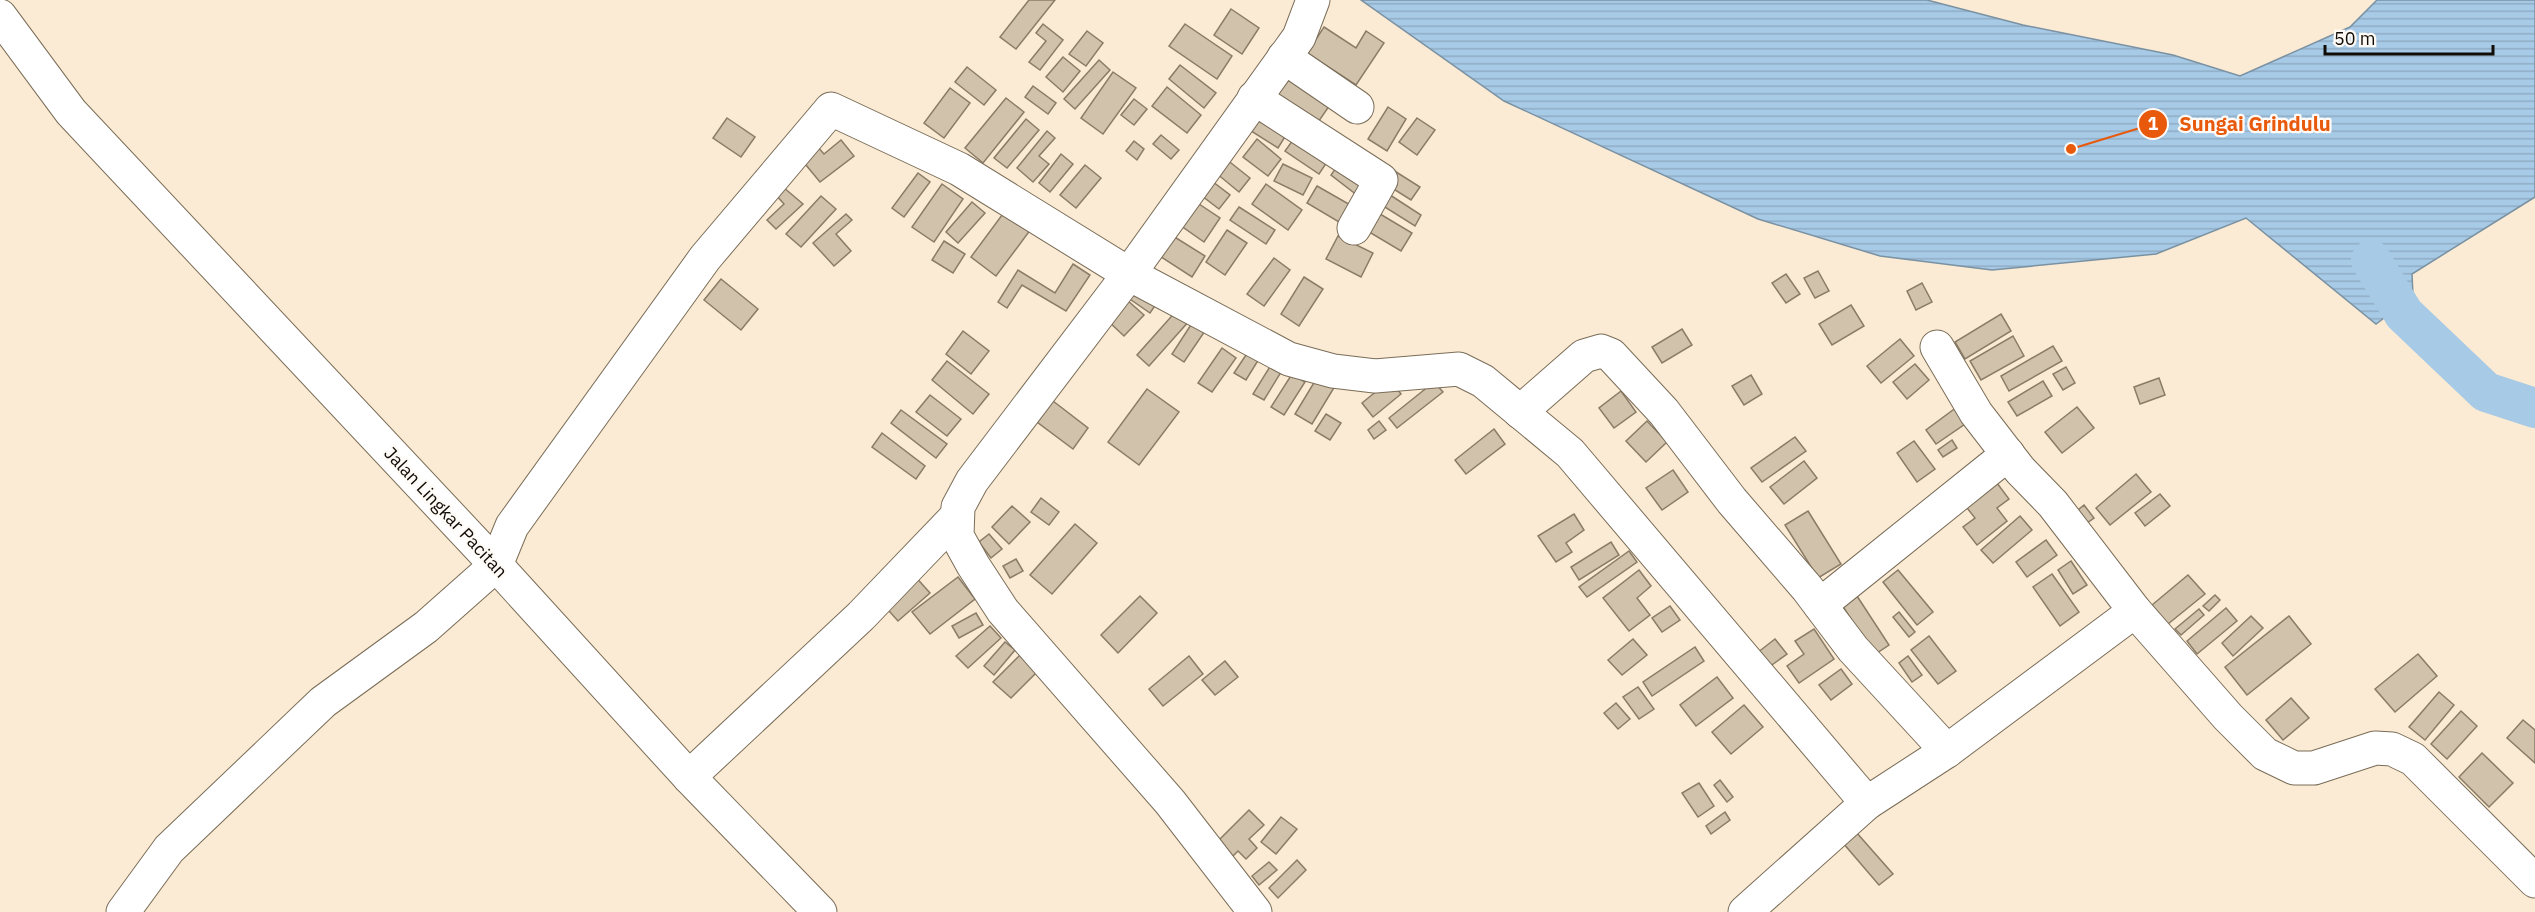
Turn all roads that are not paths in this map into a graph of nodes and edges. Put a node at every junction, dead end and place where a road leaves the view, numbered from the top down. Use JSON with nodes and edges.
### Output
{"nodes":[{"id":1,"x":1311,"y":3,"type":"edge"},
{"id":2,"x":0,"y":16,"type":"edge"},
{"id":3,"x":1284,"y":57,"type":"junction"},
{"id":4,"x":1254,"y":98,"type":"junction"},
{"id":5,"x":1357,"y":107,"type":"dead end"},
{"id":6,"x":1354,"y":228,"type":"dead end"},
{"id":7,"x":1129,"y":274,"type":"junction"},
{"id":8,"x":1937,"y":347,"type":"dead end"},
{"id":9,"x":1521,"y":412,"type":"junction"},
{"id":10,"x":2008,"y":454,"type":"junction"},
{"id":11,"x":957,"y":516,"type":"junction"},
{"id":12,"x":496,"y":565,"type":"junction"},
{"id":13,"x":1820,"y":606,"type":"junction"},
{"id":14,"x":2135,"y":611,"type":"junction"},
{"id":15,"x":1947,"y":751,"type":"junction"},
{"id":16,"x":689,"y":777,"type":"junction"},
{"id":17,"x":1867,"y":803,"type":"junction"},
{"id":18,"x":2535,"y":881,"type":"edge"},
{"id":19,"x":123,"y":912,"type":"edge"},
{"id":20,"x":820,"y":912,"type":"edge"},
{"id":21,"x":1255,"y":912,"type":"edge"},
{"id":22,"x":1745,"y":912,"type":"edge"}],
"edges":[{"from":1,"to":3,"type":"main road"},
{"from":2,"to":12,"type":"main road","name":"Jalan Lingkar Pacitan"},
{"from":3,"to":4,"type":"main road"},
{"from":3,"to":5,"type":"main road"},
{"from":4,"to":6,"type":"main road"},
{"from":4,"to":7,"type":"main road"},
{"from":7,"to":9,"type":"main road"},
{"from":7,"to":11,"type":"main road"},
{"from":7,"to":12,"type":"main road"},
{"from":8,"to":10,"type":"main road"},
{"from":9,"to":13,"type":"main road"},
{"from":9,"to":17,"type":"main road"},
{"from":10,"to":13,"type":"main road"},
{"from":10,"to":14,"type":"main road"},
{"from":11,"to":16,"type":"main road"},
{"from":11,"to":21,"type":"main road"},
{"from":12,"to":16,"type":"main road","name":"Jalan Lingkar Pacitan"},
{"from":12,"to":19,"type":"main road"},
{"from":13,"to":15,"type":"main road"},
{"from":14,"to":15,"type":"main road"},
{"from":14,"to":18,"type":"main road"},
{"from":15,"to":17,"type":"main road"},
{"from":16,"to":20,"type":"main road","name":"Jalan Lingkar Pacitan"},
{"from":17,"to":22,"type":"main road"}]}
